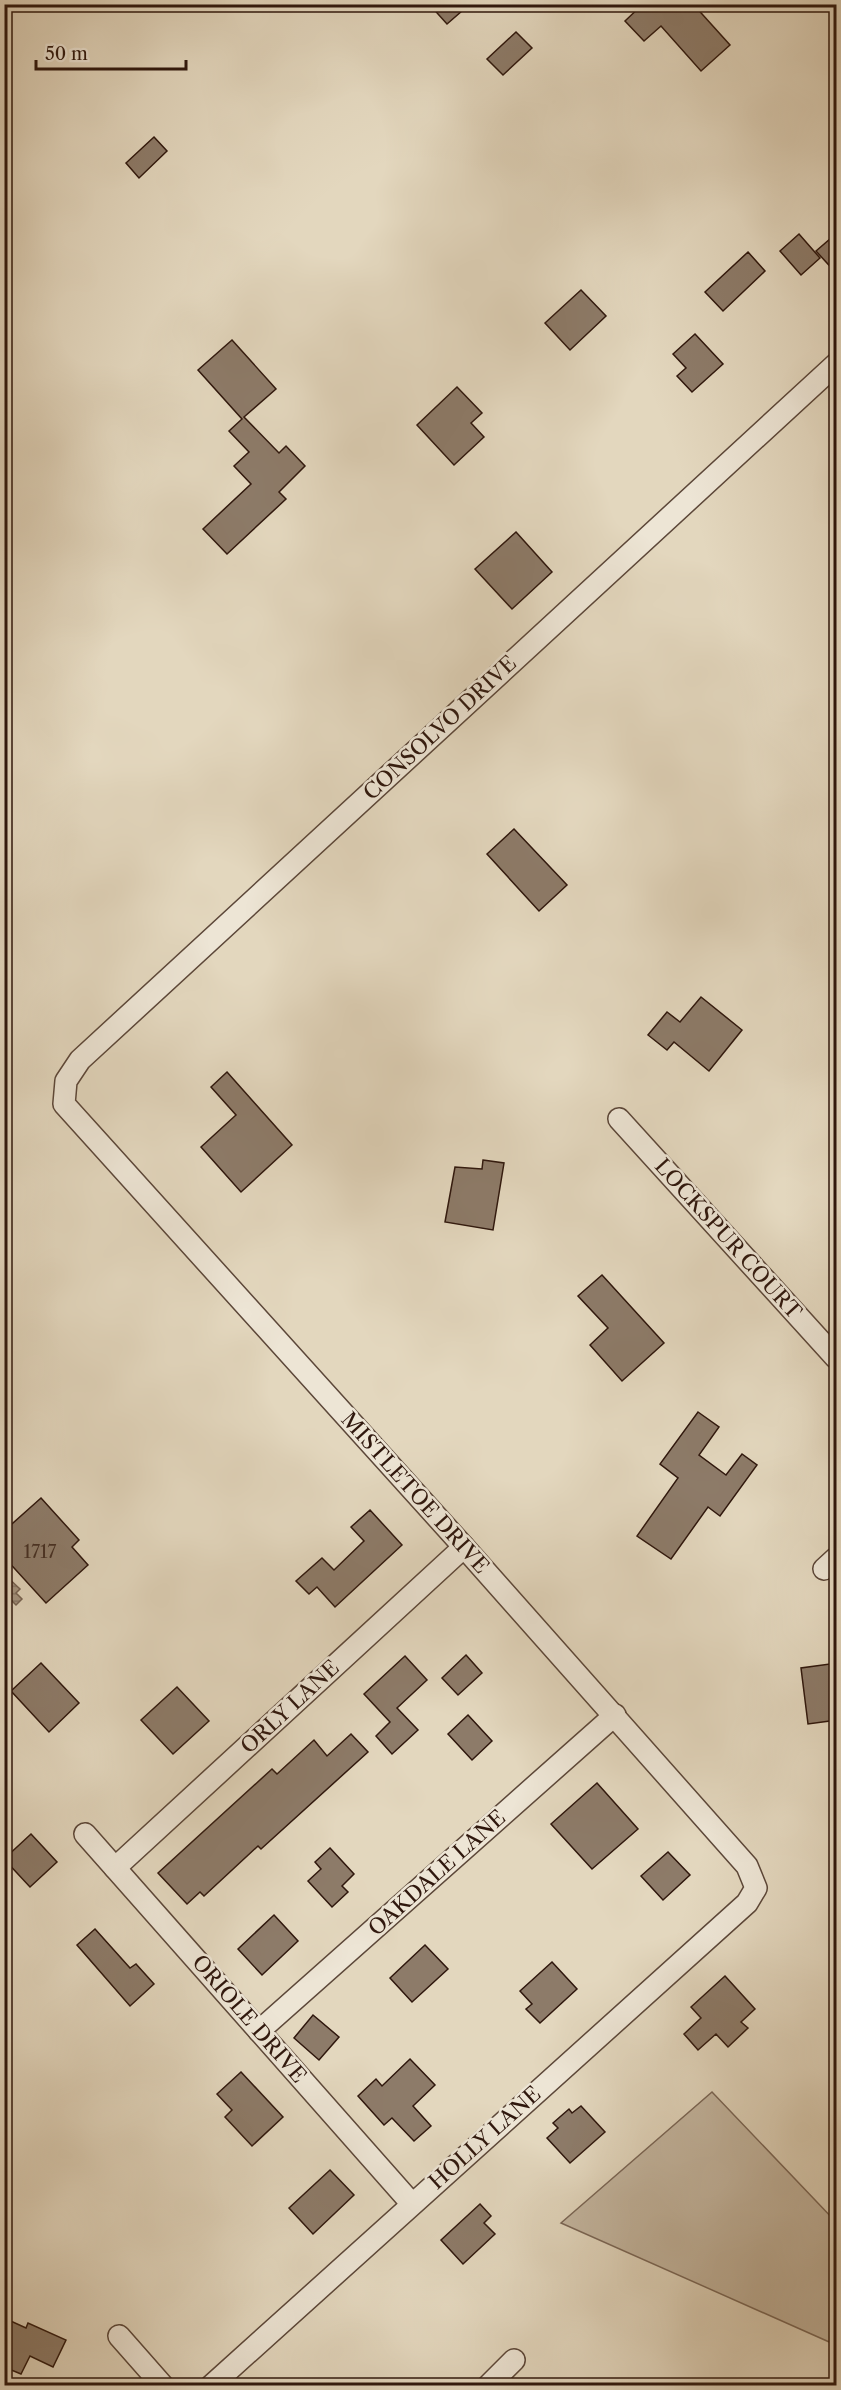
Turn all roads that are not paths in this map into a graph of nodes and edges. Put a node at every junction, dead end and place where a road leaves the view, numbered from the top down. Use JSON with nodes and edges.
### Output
{"nodes":[{"id":1,"x":837,"y":364,"type":"edge"},
{"id":2,"x":64,"y":1104,"type":"joint"},
{"id":3,"x":619,"y":1119,"type":"dead end"},
{"id":4,"x":837,"y":1358,"type":"edge"},
{"id":5,"x":464,"y":1547,"type":"junction"},
{"id":6,"x":615,"y":1715,"type":"junction"},
{"id":7,"x":85,"y":1834,"type":"dead end"},
{"id":8,"x":116,"y":1868,"type":"junction"},
{"id":9,"x":756,"y":1888,"type":"joint"},
{"id":10,"x":259,"y":2031,"type":"junction"},
{"id":11,"x":412,"y":2204,"type":"junction"},
{"id":12,"x":119,"y":2336,"type":"dead end"},
{"id":13,"x":514,"y":2360,"type":"dead end"},
{"id":14,"x":164,"y":2385,"type":"edge"},
{"id":15,"x":211,"y":2385,"type":"edge"},
{"id":16,"x":488,"y":2385,"type":"edge"}],
"edges":[{"from":1,"to":2,"type":"street","name":"CONSOLVO DRIVE"},
{"from":2,"to":5,"type":"street","name":"MISTLETOE DRIVE"},
{"from":3,"to":4,"type":"street","name":"LOCKSPUR COURT"},
{"from":5,"to":6,"type":"street","name":"MISTLETOE DRIVE"},
{"from":5,"to":8,"type":"street","name":"ORLY LANE"},
{"from":6,"to":9,"type":"street","name":"MISTLETOE DRIVE"},
{"from":6,"to":10,"type":"street","name":"OAKDALE LANE"},
{"from":7,"to":8,"type":"street","name":"ORIOLE DRIVE"},
{"from":8,"to":10,"type":"street","name":"ORIOLE DRIVE"},
{"from":9,"to":11,"type":"street","name":"HOLLY LANE"},
{"from":10,"to":11,"type":"street","name":"ORIOLE DRIVE"},
{"from":11,"to":15,"type":"street","name":"HOLLY LANE"},
{"from":12,"to":14,"type":"street"},
{"from":13,"to":16,"type":"street"}]}
